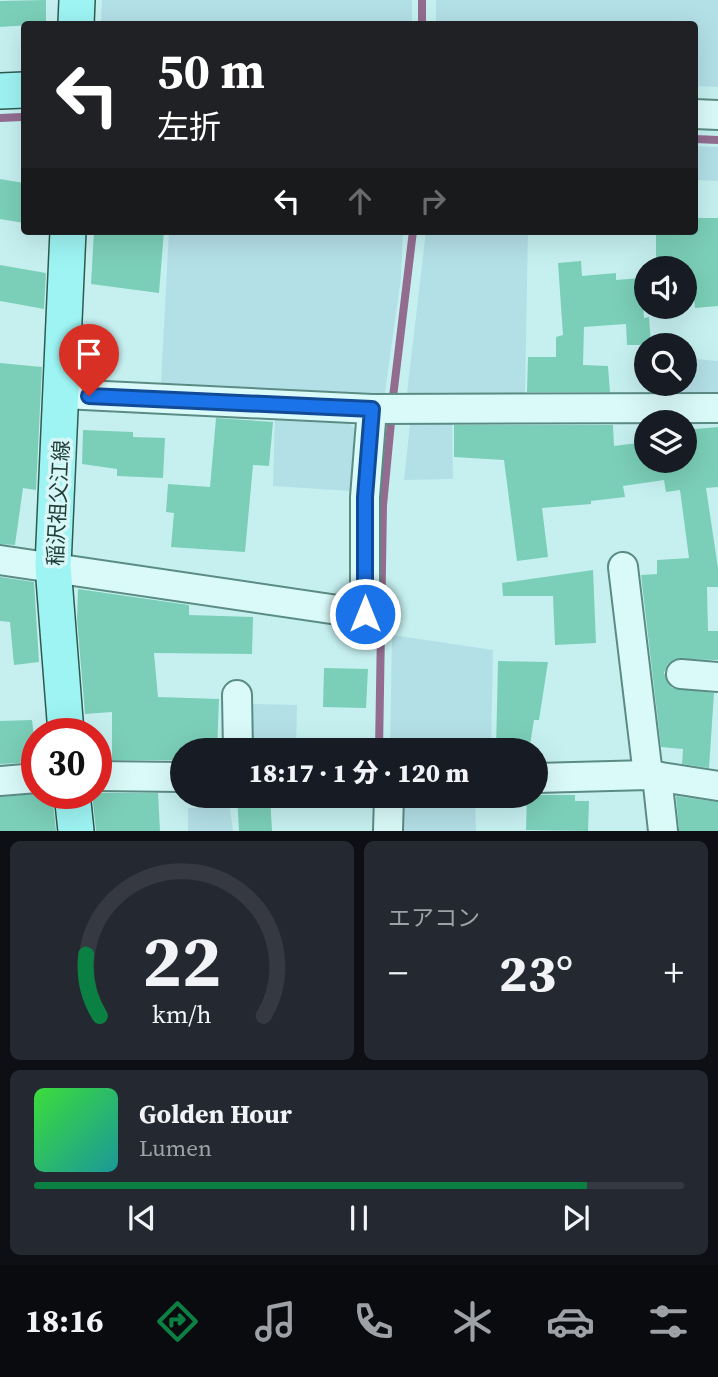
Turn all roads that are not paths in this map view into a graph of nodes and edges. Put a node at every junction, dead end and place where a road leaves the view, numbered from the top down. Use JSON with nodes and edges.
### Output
{"nodes":[{"id":1,"x":77,"y":0,"type":"edge"},
{"id":2,"x":76,"y":21,"type":"edge"},
{"id":3,"x":21,"y":90,"type":"edge"},
{"id":4,"x":0,"y":91,"type":"edge"},
{"id":5,"x":698,"y":114,"type":"edge"},
{"id":6,"x":718,"y":115,"type":"edge"},
{"id":7,"x":68,"y":235,"type":"edge"},
{"id":8,"x":63,"y":394,"type":"junction"},
{"id":9,"x":718,"y":408,"type":"edge"},
{"id":10,"x":372,"y":409,"type":"junction"},
{"id":11,"x":0,"y":560,"type":"edge"},
{"id":12,"x":53,"y":566,"type":"junction"},
{"id":13,"x":624,"y":567,"type":"dead end"},
{"id":14,"x":681,"y":674,"type":"dead end"},
{"id":15,"x":718,"y":677,"type":"edge"},
{"id":16,"x":237,"y":695,"type":"dead end"},
{"id":17,"x":65,"y":718,"type":"edge"},
{"id":18,"x":238,"y":738,"type":"edge"},
{"id":19,"x":652,"y":775,"type":"junction"},
{"id":20,"x":112,"y":776,"type":"edge"},
{"id":21,"x":170,"y":777,"type":"edge"},
{"id":22,"x":548,"y":778,"type":"edge"},
{"id":23,"x":21,"y":779,"type":"edge"},
{"id":24,"x":0,"y":781,"type":"edge"},
{"id":25,"x":718,"y":786,"type":"edge"},
{"id":26,"x":389,"y":808,"type":"edge"},
{"id":27,"x":74,"y":809,"type":"edge"},
{"id":28,"x":76,"y":831,"type":"edge"},
{"id":29,"x":388,"y":831,"type":"edge"},
{"id":30,"x":663,"y":831,"type":"edge"}],
"edges":[{"from":1,"to":2,"type":"main road"},
{"from":3,"to":4,"type":"main road"},
{"from":5,"to":6,"type":"street"},
{"from":7,"to":8,"type":"main road","name":"稲沢祖父江線"},
{"from":8,"to":10,"type":"street"},
{"from":8,"to":12,"type":"main road","name":"稲沢祖父江線"},
{"from":9,"to":10,"type":"street"},
{"from":10,"to":12,"type":"street"},
{"from":11,"to":12,"type":"street"},
{"from":12,"to":17,"type":"main road","name":"稲沢祖父江線"},
{"from":13,"to":19,"type":"street"},
{"from":14,"to":15,"type":"street"},
{"from":16,"to":18,"type":"street"},
{"from":19,"to":22,"type":"street"},
{"from":19,"to":25,"type":"street"},
{"from":19,"to":30,"type":"street"},
{"from":20,"to":21,"type":"street"},
{"from":23,"to":24,"type":"street"},
{"from":26,"to":29,"type":"street"},
{"from":27,"to":28,"type":"main road"}]}
